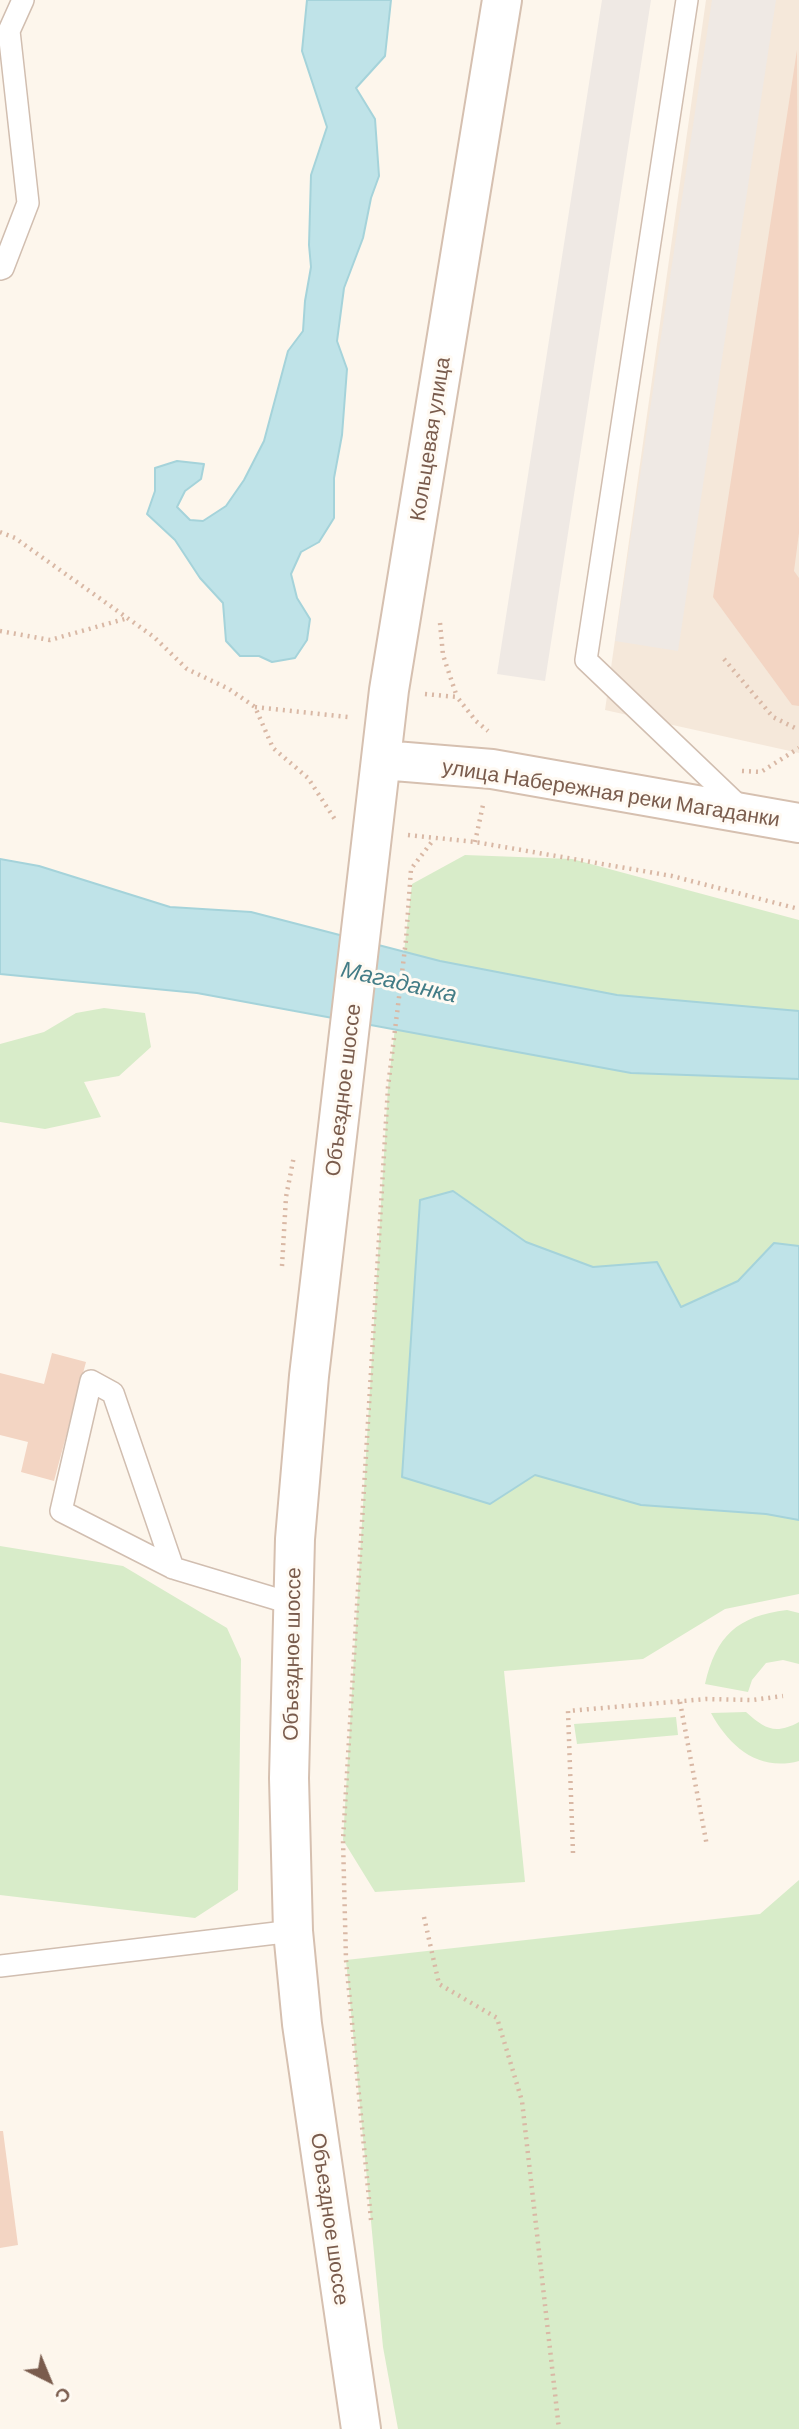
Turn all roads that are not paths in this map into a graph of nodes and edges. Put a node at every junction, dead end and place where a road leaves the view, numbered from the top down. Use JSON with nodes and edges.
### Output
{"nodes":[{"id":1,"x":23,"y":0,"type":"edge"},
{"id":2,"x":502,"y":0,"type":"edge"},
{"id":3,"x":687,"y":0,"type":"edge"},
{"id":4,"x":4,"y":33,"type":"edge"},
{"id":5,"x":0,"y":269,"type":"edge"},
{"id":6,"x":382,"y":760,"type":"junction"},
{"id":7,"x":746,"y":813,"type":"junction"},
{"id":8,"x":799,"y":823,"type":"edge"},
{"id":9,"x":368,"y":879,"type":"joint"},
{"id":10,"x":173,"y":1568,"type":"junction"},
{"id":11,"x":292,"y":1604,"type":"junction"},
{"id":12,"x":293,"y":1931,"type":"junction"},
{"id":13,"x":0,"y":1966,"type":"edge"},
{"id":14,"x":361,"y":2429,"type":"edge"}],
"edges":[{"from":1,"to":4,"type":"lane"},
{"from":2,"to":6,"type":"street","name":"Кольцевая улица"},
{"from":3,"to":7,"type":"lane"},
{"from":4,"to":5,"type":"lane"},
{"from":6,"to":7,"type":"street","name":"улица Набережная реки Магаданки"},
{"from":6,"to":9,"type":"street","name":"Кольцевая улица"},
{"from":7,"to":8,"type":"street","name":"улица Набережная реки Магаданки"},
{"from":9,"to":11,"type":"street","name":"Объездное шоссе"},
{"from":10,"to":10,"type":"lane"},
{"from":10,"to":11,"type":"lane"},
{"from":11,"to":12,"type":"street","name":"Объездное шоссе"},
{"from":12,"to":13,"type":"lane"},
{"from":12,"to":14,"type":"street","name":"Объездное шоссе"}]}
